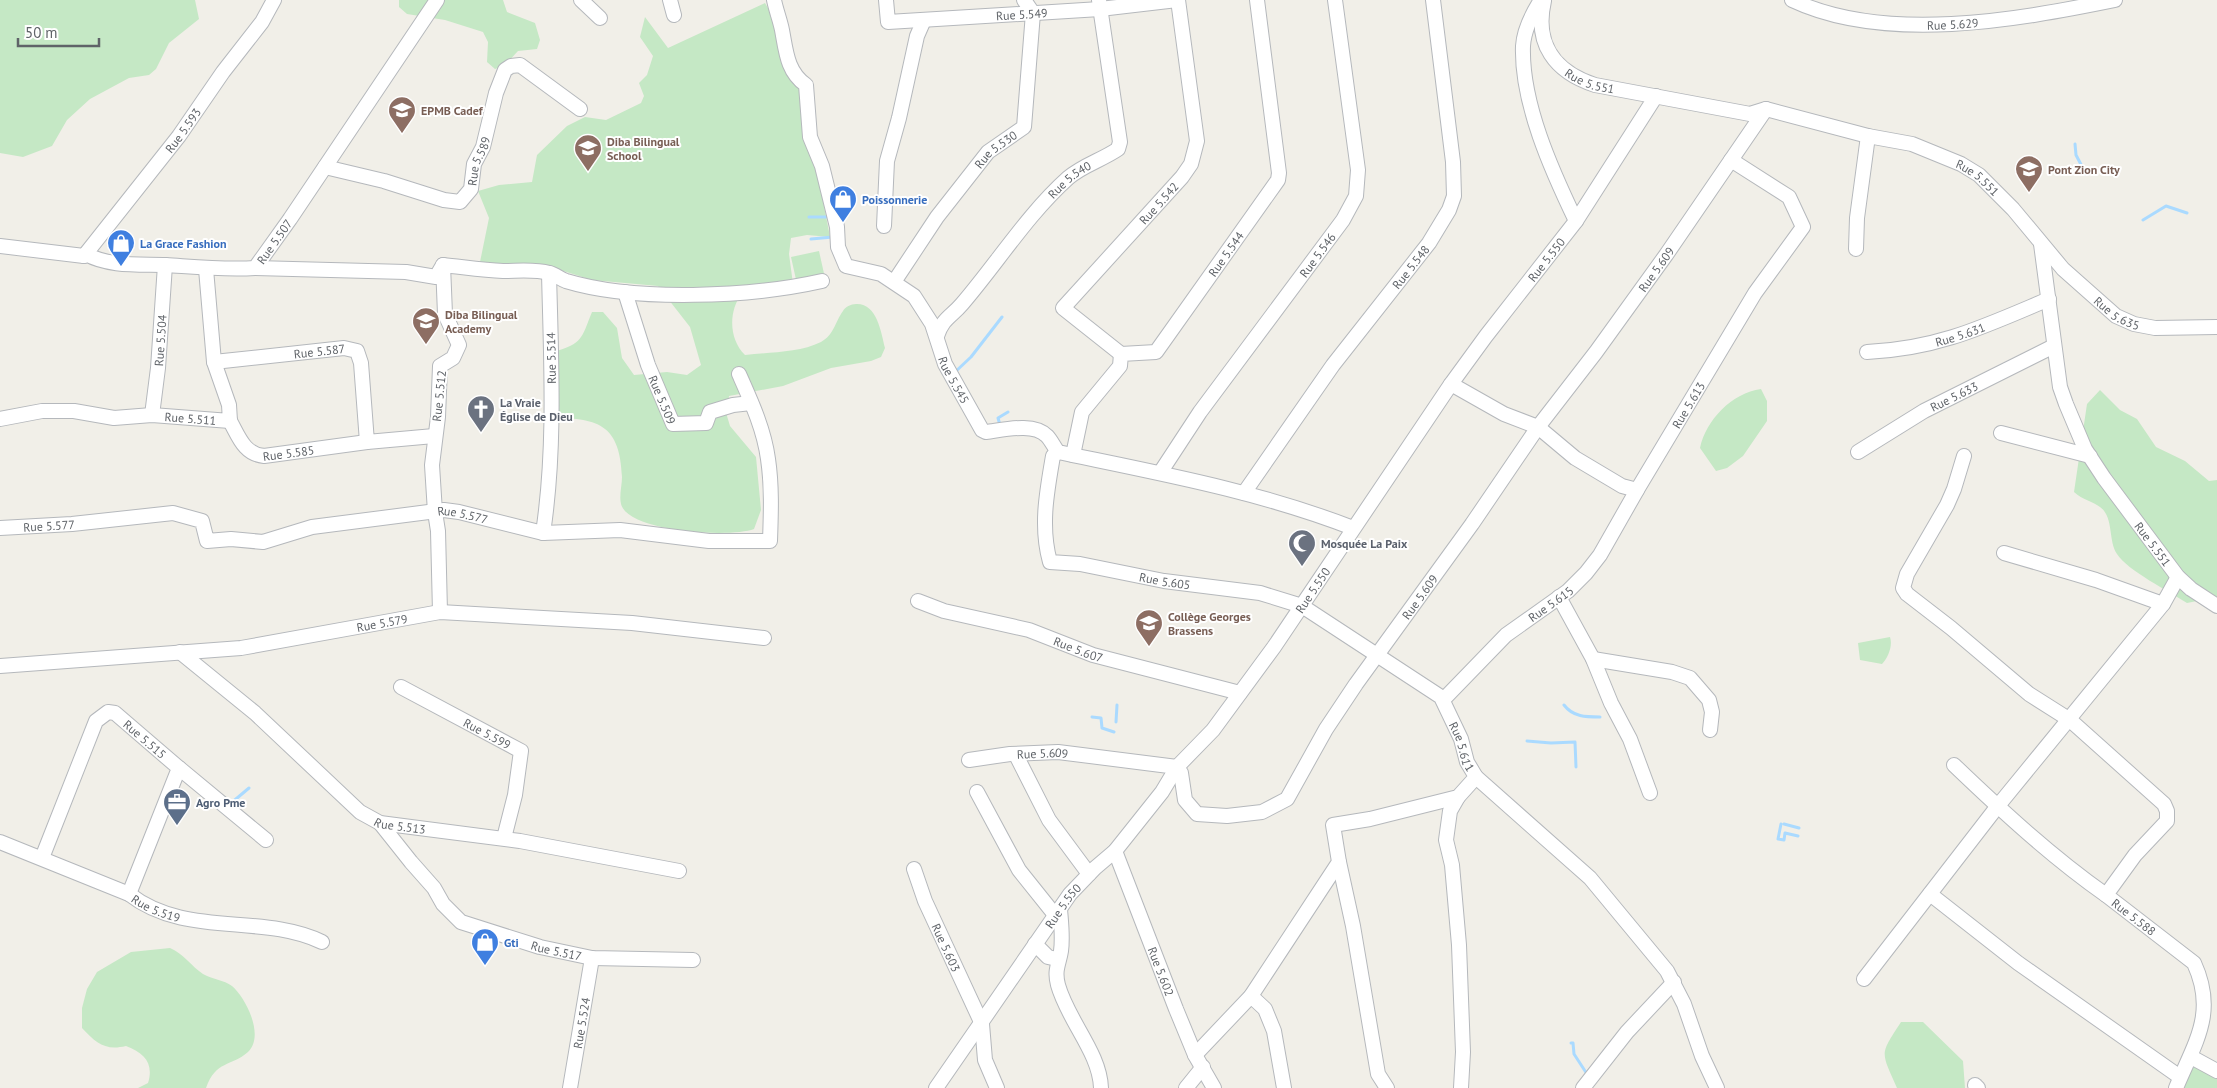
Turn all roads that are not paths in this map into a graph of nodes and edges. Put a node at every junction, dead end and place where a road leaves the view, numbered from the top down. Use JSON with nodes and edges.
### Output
{"nodes":[{"id":1,"x":274,"y":0,"type":"edge"},
{"id":2,"x":437,"y":0,"type":"edge"},
{"id":3,"x":580,"y":0,"type":"edge"},
{"id":4,"x":670,"y":0,"type":"edge"},
{"id":5,"x":774,"y":0,"type":"edge"},
{"id":6,"x":886,"y":0,"type":"edge"},
{"id":7,"x":1024,"y":0,"type":"edge"},
{"id":8,"x":1177,"y":0,"type":"edge"},
{"id":9,"x":1257,"y":0,"type":"edge"},
{"id":10,"x":1335,"y":0,"type":"edge"},
{"id":11,"x":1433,"y":0,"type":"edge"},
{"id":12,"x":1541,"y":0,"type":"edge"},
{"id":13,"x":1545,"y":0,"type":"edge"},
{"id":14,"x":1792,"y":0,"type":"edge"},
{"id":15,"x":2115,"y":0,"type":"edge"},
{"id":16,"x":1100,"y":4,"type":"edge"},
{"id":17,"x":1033,"y":13,"type":"junction"},
{"id":18,"x":674,"y":14,"type":"dead end"},
{"id":19,"x":600,"y":18,"type":"dead end"},
{"id":20,"x":924,"y":20,"type":"junction"},
{"id":21,"x":1656,"y":96,"type":"junction"},
{"id":22,"x":580,"y":109,"type":"dead end"},
{"id":23,"x":1766,"y":110,"type":"junction"},
{"id":24,"x":1868,"y":136,"type":"junction"},
{"id":25,"x":1731,"y":160,"type":"junction"},
{"id":26,"x":325,"y":167,"type":"junction"},
{"id":27,"x":1576,"y":221,"type":"junction"},
{"id":28,"x":884,"y":226,"type":"dead end"},
{"id":29,"x":2041,"y":244,"type":"junction"},
{"id":30,"x":0,"y":246,"type":"edge"},
{"id":31,"x":1856,"y":249,"type":"dead end"},
{"id":32,"x":84,"y":256,"type":"junction"},
{"id":33,"x":443,"y":265,"type":"junction"},
{"id":34,"x":165,"y":266,"type":"junction"},
{"id":35,"x":255,"y":268,"type":"junction"},
{"id":36,"x":206,"y":269,"type":"junction"},
{"id":37,"x":549,"y":273,"type":"junction"},
{"id":38,"x":822,"y":281,"type":"dead end"},
{"id":39,"x":894,"y":282,"type":"junction"},
{"id":40,"x":625,"y":292,"type":"junction"},
{"id":41,"x":2049,"y":299,"type":"junction"},
{"id":42,"x":2217,"y":327,"type":"edge"},
{"id":43,"x":937,"y":336,"type":"junction"},
{"id":44,"x":2054,"y":346,"type":"junction"},
{"id":45,"x":1867,"y":352,"type":"dead end"},
{"id":46,"x":1121,"y":354,"type":"junction"},
{"id":47,"x":214,"y":362,"type":"junction"},
{"id":48,"x":739,"y":374,"type":"dead end"},
{"id":49,"x":1452,"y":384,"type":"junction"},
{"id":50,"x":751,"y":402,"type":"junction"},
{"id":51,"x":152,"y":415,"type":"junction"},
{"id":52,"x":0,"y":419,"type":"edge"},
{"id":53,"x":230,"y":421,"type":"junction"},
{"id":54,"x":1538,"y":426,"type":"junction"},
{"id":55,"x":2001,"y":433,"type":"dead end"},
{"id":56,"x":434,"y":436,"type":"junction"},
{"id":57,"x":367,"y":442,"type":"junction"},
{"id":58,"x":1058,"y":452,"type":"junction"},
{"id":59,"x":1858,"y":452,"type":"dead end"},
{"id":60,"x":1073,"y":455,"type":"junction"},
{"id":61,"x":1964,"y":456,"type":"dead end"},
{"id":62,"x":2090,"y":456,"type":"junction"},
{"id":63,"x":1160,"y":473,"type":"junction"},
{"id":64,"x":1637,"y":490,"type":"junction"},
{"id":65,"x":1244,"y":493,"type":"junction"},
{"id":66,"x":435,"y":512,"type":"junction"},
{"id":67,"x":0,"y":528,"type":"edge"},
{"id":68,"x":1353,"y":528,"type":"junction"},
{"id":69,"x":543,"y":533,"type":"junction"},
{"id":70,"x":2004,"y":553,"type":"dead end"},
{"id":71,"x":2178,"y":577,"type":"junction"},
{"id":72,"x":1559,"y":597,"type":"junction"},
{"id":73,"x":918,"y":601,"type":"dead end"},
{"id":74,"x":2163,"y":604,"type":"junction"},
{"id":75,"x":1302,"y":606,"type":"junction"},
{"id":76,"x":2217,"y":606,"type":"edge"},
{"id":77,"x":440,"y":612,"type":"junction"},
{"id":78,"x":764,"y":638,"type":"dead end"},
{"id":79,"x":180,"y":652,"type":"junction"},
{"id":80,"x":1379,"y":655,"type":"junction"},
{"id":81,"x":1593,"y":659,"type":"junction"},
{"id":82,"x":0,"y":666,"type":"edge"},
{"id":83,"x":401,"y":687,"type":"dead end"},
{"id":84,"x":1240,"y":693,"type":"junction"},
{"id":85,"x":1443,"y":700,"type":"junction"},
{"id":86,"x":2070,"y":720,"type":"junction"},
{"id":87,"x":1710,"y":730,"type":"dead end"},
{"id":88,"x":1016,"y":755,"type":"junction"},
{"id":89,"x":969,"y":760,"type":"dead end"},
{"id":90,"x":1954,"y":765,"type":"dead end"},
{"id":91,"x":1177,"y":766,"type":"junction"},
{"id":92,"x":179,"y":768,"type":"junction"},
{"id":93,"x":1476,"y":777,"type":"junction"},
{"id":94,"x":977,"y":792,"type":"dead end"},
{"id":95,"x":1650,"y":793,"type":"dead end"},
{"id":96,"x":1458,"y":797,"type":"junction"},
{"id":97,"x":1998,"y":807,"type":"junction"},
{"id":98,"x":380,"y":823,"type":"junction"},
{"id":99,"x":504,"y":838,"type":"junction"},
{"id":100,"x":266,"y":840,"type":"dead end"},
{"id":101,"x":0,"y":842,"type":"edge"},
{"id":102,"x":1115,"y":851,"type":"junction"},
{"id":103,"x":42,"y":858,"type":"junction"},
{"id":104,"x":1339,"y":862,"type":"junction"},
{"id":105,"x":914,"y":869,"type":"dead end"},
{"id":106,"x":679,"y":871,"type":"dead end"},
{"id":107,"x":1089,"y":874,"type":"junction"},
{"id":108,"x":129,"y":894,"type":"junction"},
{"id":109,"x":1930,"y":894,"type":"junction"},
{"id":110,"x":2106,"y":896,"type":"junction"},
{"id":111,"x":1057,"y":912,"type":"junction"},
{"id":112,"x":322,"y":942,"type":"dead end"},
{"id":113,"x":1035,"y":944,"type":"junction"},
{"id":114,"x":592,"y":958,"type":"junction"},
{"id":115,"x":1057,"y":959,"type":"junction"},
{"id":116,"x":693,"y":960,"type":"dead end"},
{"id":117,"x":1864,"y":979,"type":"dead end"},
{"id":118,"x":1674,"y":982,"type":"junction"},
{"id":119,"x":1251,"y":996,"type":"junction"},
{"id":120,"x":982,"y":1024,"type":"junction"},
{"id":121,"x":1196,"y":1055,"type":"junction"},
{"id":122,"x":2193,"y":1058,"type":"junction"},
{"id":123,"x":1203,"y":1067,"type":"junction"},
{"id":124,"x":2217,"y":1071,"type":"edge"},
{"id":125,"x":2178,"y":1083,"type":"edge"},
{"id":126,"x":570,"y":1088,"type":"edge"},
{"id":127,"x":936,"y":1088,"type":"edge"},
{"id":128,"x":997,"y":1088,"type":"edge"},
{"id":129,"x":1101,"y":1088,"type":"edge"},
{"id":130,"x":1186,"y":1088,"type":"edge"},
{"id":131,"x":1214,"y":1088,"type":"edge"},
{"id":132,"x":1284,"y":1088,"type":"edge"},
{"id":133,"x":1387,"y":1088,"type":"edge"},
{"id":134,"x":1461,"y":1088,"type":"edge"},
{"id":135,"x":1583,"y":1088,"type":"edge"},
{"id":136,"x":1717,"y":1088,"type":"edge"}],
"edges":[{"from":1,"to":32,"type":"street","name":"Rue 5.593"},
{"from":2,"to":26,"type":"street","name":"Rue 5.507"},
{"from":3,"to":19,"type":"street"},
{"from":4,"to":18,"type":"street"},
{"from":5,"to":39,"type":"street","name":"Rue 5.545"},
{"from":6,"to":20,"type":"street","name":"Rue 5.549"},
{"from":7,"to":17,"type":"street"},
{"from":8,"to":16,"type":"street","name":"Rue 5.549"},
{"from":8,"to":46,"type":"street","name":"Rue 5.542"},
{"from":9,"to":46,"type":"street","name":"Rue 5.544"},
{"from":10,"to":63,"type":"street","name":"Rue 5.546"},
{"from":11,"to":65,"type":"street","name":"Rue 5.548"},
{"from":12,"to":27,"type":"street"},
{"from":13,"to":21,"type":"street","name":"Rue 5.551"},
{"from":14,"to":15,"type":"street","name":"Rue 5.629"},
{"from":16,"to":17,"type":"street","name":"Rue 5.549"},
{"from":16,"to":43,"type":"street","name":"Rue 5.540"},
{"from":17,"to":20,"type":"street","name":"Rue 5.549"},
{"from":17,"to":39,"type":"street","name":"Rue 5.530"},
{"from":20,"to":28,"type":"street"},
{"from":21,"to":23,"type":"street","name":"Rue 5.551"},
{"from":21,"to":27,"type":"street","name":"Rue 5.550"},
{"from":22,"to":26,"type":"street","name":"Rue 5.589"},
{"from":23,"to":24,"type":"street","name":"Rue 5.551"},
{"from":23,"to":25,"type":"street","name":"Rue 5.609"},
{"from":24,"to":29,"type":"street","name":"Rue 5.551"},
{"from":24,"to":31,"type":"street"},
{"from":25,"to":54,"type":"street","name":"Rue 5.609"},
{"from":25,"to":64,"type":"street","name":"Rue 5.613"},
{"from":26,"to":35,"type":"street","name":"Rue 5.507"},
{"from":27,"to":49,"type":"street","name":"Rue 5.550"},
{"from":29,"to":41,"type":"street","name":"Rue 5.551"},
{"from":29,"to":42,"type":"street","name":"Rue 5.635"},
{"from":30,"to":32,"type":"street","name":"Rue 5.507"},
{"from":32,"to":34,"type":"street","name":"Rue 5.507"},
{"from":33,"to":35,"type":"street"},
{"from":33,"to":37,"type":"street"},
{"from":33,"to":56,"type":"street","name":"Rue 5.512"},
{"from":34,"to":36,"type":"street","name":"Rue 5.507"},
{"from":34,"to":51,"type":"street","name":"Rue 5.504"},
{"from":35,"to":36,"type":"street","name":"Rue 5.507"},
{"from":36,"to":47,"type":"street","name":"Rue 5.511"},
{"from":37,"to":40,"type":"street"},
{"from":37,"to":69,"type":"street","name":"Rue 5.514"},
{"from":38,"to":40,"type":"street"},
{"from":39,"to":43,"type":"street","name":"Rue 5.545"},
{"from":40,"to":50,"type":"street","name":"Rue 5.509"},
{"from":41,"to":44,"type":"street","name":"Rue 5.551"},
{"from":41,"to":45,"type":"street","name":"Rue 5.631"},
{"from":43,"to":58,"type":"street","name":"Rue 5.545"},
{"from":44,"to":59,"type":"street","name":"Rue 5.633"},
{"from":44,"to":62,"type":"street","name":"Rue 5.551"},
{"from":46,"to":60,"type":"street"},
{"from":47,"to":53,"type":"street","name":"Rue 5.511"},
{"from":47,"to":57,"type":"street","name":"Rue 5.587"},
{"from":48,"to":50,"type":"street","name":"Rue 5.577"},
{"from":49,"to":54,"type":"street"},
{"from":49,"to":68,"type":"street","name":"Rue 5.550"},
{"from":50,"to":69,"type":"street","name":"Rue 5.577"},
{"from":51,"to":52,"type":"street","name":"Rue 5.511"},
{"from":51,"to":53,"type":"street","name":"Rue 5.511"},
{"from":53,"to":57,"type":"street","name":"Rue 5.585"},
{"from":54,"to":64,"type":"street"},
{"from":54,"to":80,"type":"street","name":"Rue 5.609"},
{"from":55,"to":62,"type":"street"},
{"from":56,"to":57,"type":"street"},
{"from":56,"to":66,"type":"street","name":"Rue 5.512"},
{"from":58,"to":60,"type":"street"},
{"from":58,"to":75,"type":"street","name":"Rue 5.605"},
{"from":60,"to":63,"type":"street"},
{"from":61,"to":86,"type":"street"},
{"from":62,"to":71,"type":"street","name":"Rue 5.551"},
{"from":63,"to":65,"type":"street"},
{"from":64,"to":72,"type":"street","name":"Rue 5.615"},
{"from":65,"to":68,"type":"street"},
{"from":66,"to":67,"type":"street","name":"Rue 5.577"},
{"from":66,"to":69,"type":"street","name":"Rue 5.577"},
{"from":66,"to":77,"type":"street","name":"Rue 5.512"},
{"from":68,"to":75,"type":"street","name":"Rue 5.550"},
{"from":70,"to":74,"type":"street"},
{"from":71,"to":74,"type":"street"},
{"from":71,"to":76,"type":"street","name":"Rue 5.551"},
{"from":72,"to":81,"type":"street"},
{"from":72,"to":85,"type":"street","name":"Rue 5.615"},
{"from":73,"to":84,"type":"street","name":"Rue 5.607"},
{"from":74,"to":86,"type":"street"},
{"from":75,"to":80,"type":"street","name":"Rue 5.605"},
{"from":75,"to":84,"type":"street","name":"Rue 5.550"},
{"from":77,"to":78,"type":"street","name":"Rue 5.579"},
{"from":77,"to":79,"type":"street","name":"Rue 5.579"},
{"from":79,"to":82,"type":"street","name":"Rue 5.579"},
{"from":79,"to":98,"type":"street","name":"Rue 5.513"},
{"from":80,"to":85,"type":"street","name":"Rue 5.611"},
{"from":80,"to":91,"type":"street","name":"Rue 5.609"},
{"from":81,"to":87,"type":"street"},
{"from":81,"to":95,"type":"street"},
{"from":83,"to":99,"type":"street","name":"Rue 5.599"},
{"from":84,"to":91,"type":"street","name":"Rue 5.550"},
{"from":85,"to":93,"type":"street","name":"Rue 5.611"},
{"from":86,"to":97,"type":"street"},
{"from":86,"to":110,"type":"street","name":"Rue 5.588"},
{"from":88,"to":89,"type":"street","name":"Rue 5.609"},
{"from":88,"to":91,"type":"street","name":"Rue 5.609"},
{"from":88,"to":107,"type":"street"},
{"from":90,"to":97,"type":"street"},
{"from":91,"to":102,"type":"street","name":"Rue 5.550"},
{"from":92,"to":100,"type":"street"},
{"from":92,"to":103,"type":"street","name":"Rue 5.515"},
{"from":92,"to":108,"type":"street","name":"Rue 5.515"},
{"from":93,"to":96,"type":"street","name":"Rue 5.611"},
{"from":93,"to":118,"type":"street"},
{"from":94,"to":111,"type":"street"},
{"from":96,"to":104,"type":"street"},
{"from":96,"to":134,"type":"street"},
{"from":97,"to":109,"type":"street"},
{"from":97,"to":110,"type":"street"},
{"from":98,"to":99,"type":"street","name":"Rue 5.513"},
{"from":98,"to":114,"type":"street","name":"Rue 5.517"},
{"from":99,"to":106,"type":"street","name":"Rue 5.513"},
{"from":101,"to":103,"type":"street","name":"Rue 5.519"},
{"from":102,"to":107,"type":"street","name":"Rue 5.550"},
{"from":102,"to":121,"type":"street","name":"Rue 5.602"},
{"from":103,"to":108,"type":"street","name":"Rue 5.519"},
{"from":104,"to":119,"type":"street"},
{"from":104,"to":133,"type":"street"},
{"from":105,"to":120,"type":"street","name":"Rue 5.603"},
{"from":107,"to":111,"type":"street","name":"Rue 5.550"},
{"from":108,"to":112,"type":"street","name":"Rue 5.519"},
{"from":109,"to":117,"type":"street"},
{"from":109,"to":125,"type":"street"},
{"from":110,"to":122,"type":"street","name":"Rue 5.588"},
{"from":111,"to":113,"type":"street","name":"Rue 5.550"},
{"from":111,"to":115,"type":"street"},
{"from":113,"to":115,"type":"street"},
{"from":113,"to":120,"type":"street","name":"Rue 5.550"},
{"from":114,"to":116,"type":"street","name":"Rue 5.517"},
{"from":114,"to":126,"type":"street","name":"Rue 5.524"},
{"from":115,"to":129,"type":"street"},
{"from":118,"to":135,"type":"street"},
{"from":118,"to":136,"type":"street"},
{"from":119,"to":121,"type":"street"},
{"from":119,"to":132,"type":"street"},
{"from":120,"to":127,"type":"street","name":"Rue 5.550"},
{"from":120,"to":128,"type":"street"},
{"from":121,"to":123,"type":"street","name":"Rue 5.602"},
{"from":122,"to":124,"type":"street"},
{"from":122,"to":125,"type":"street","name":"Rue 5.588"},
{"from":123,"to":130,"type":"street"},
{"from":123,"to":131,"type":"street","name":"Rue 5.602"}]}
